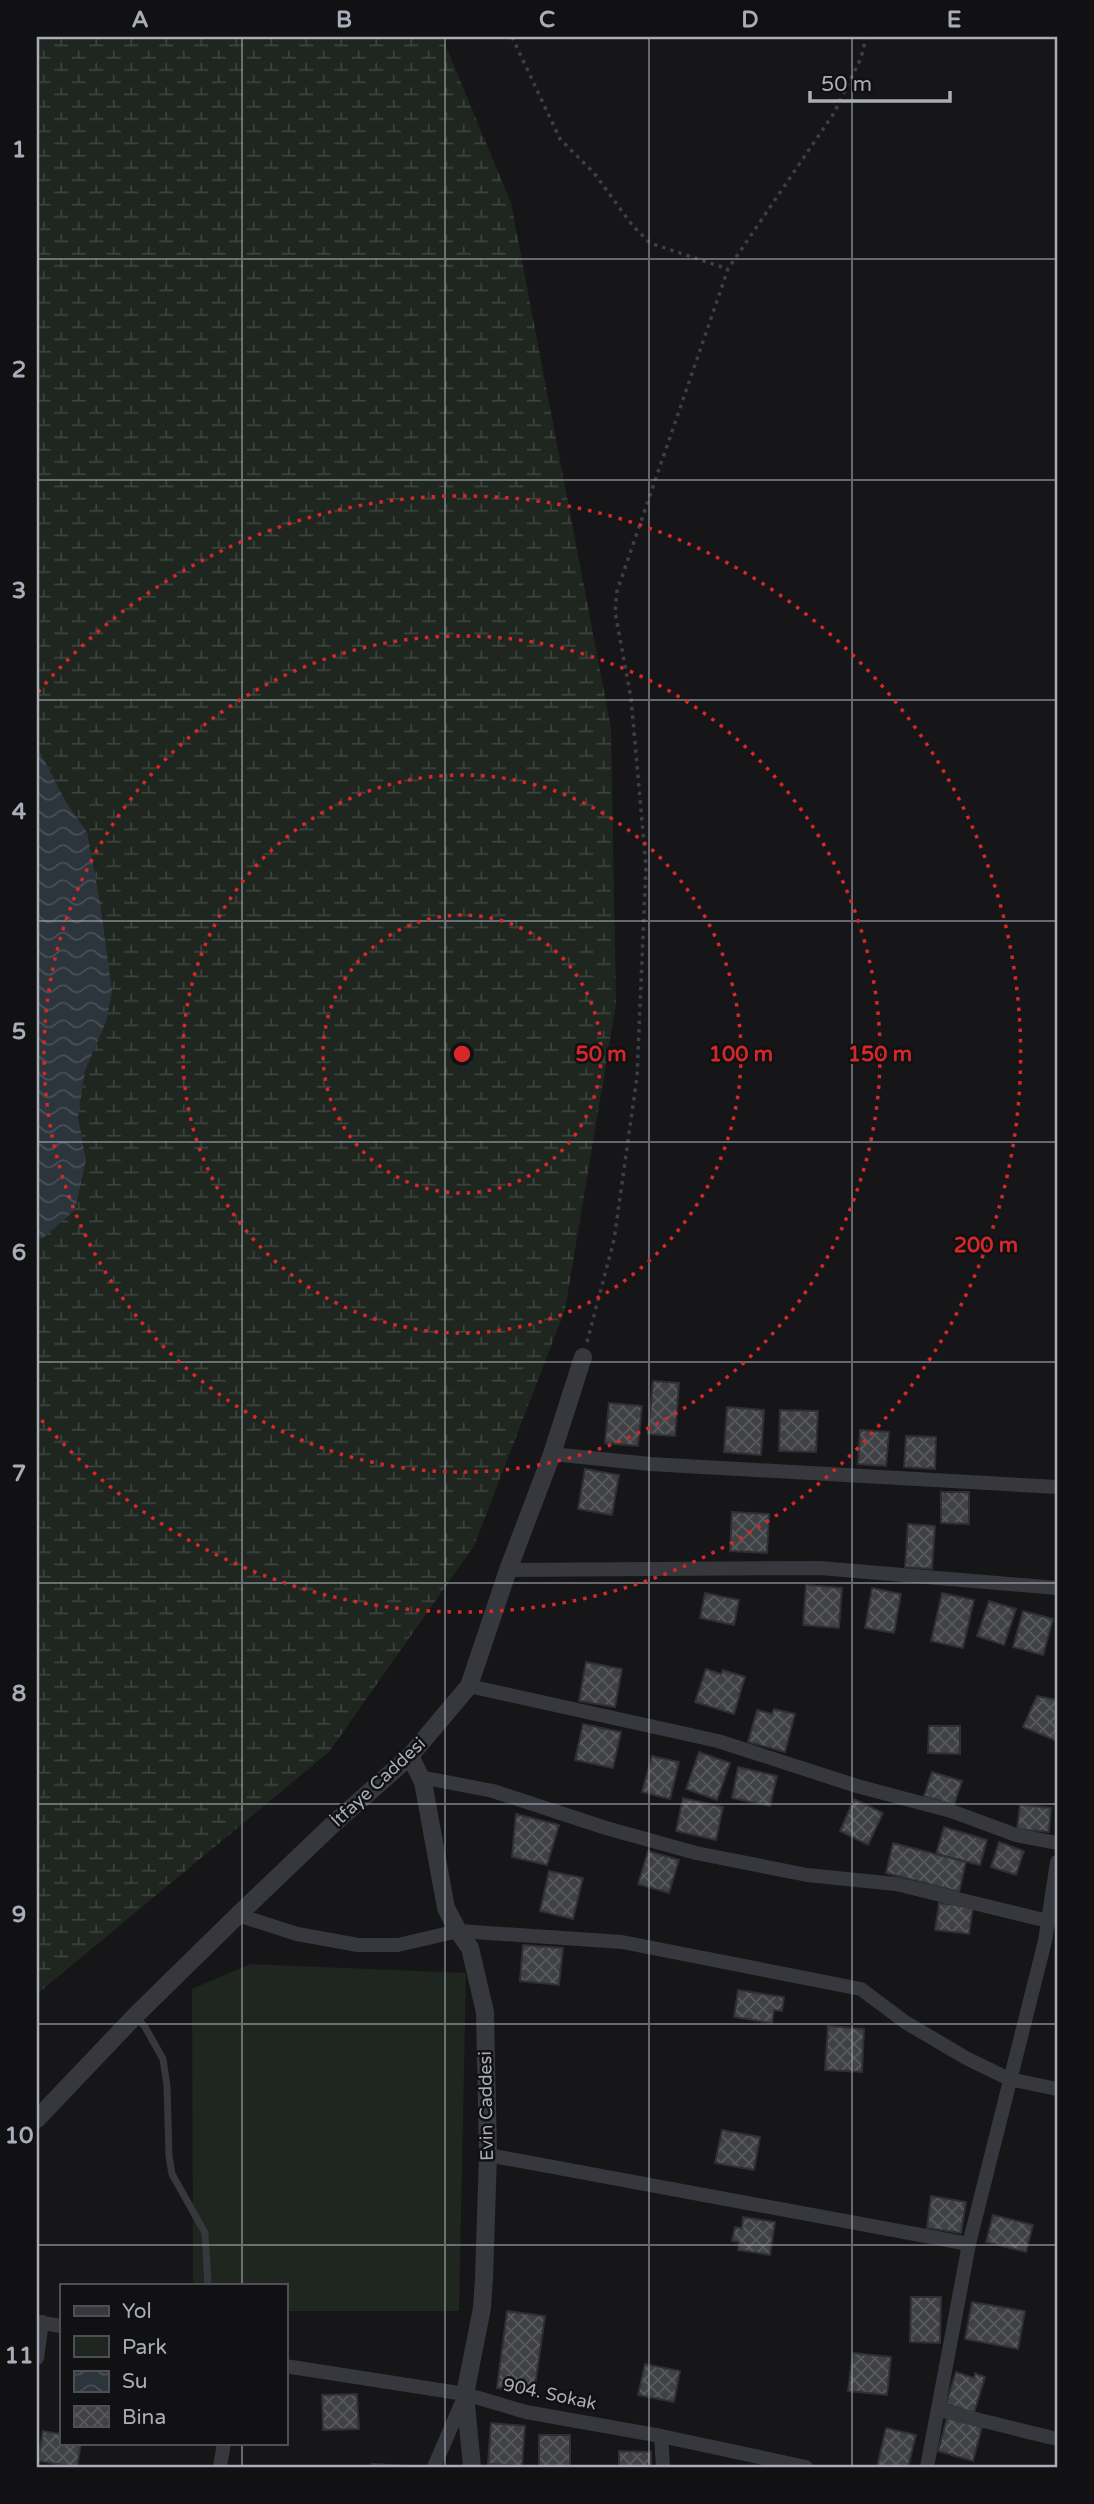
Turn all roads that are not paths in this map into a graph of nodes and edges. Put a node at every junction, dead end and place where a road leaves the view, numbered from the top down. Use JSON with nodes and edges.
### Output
{"nodes":[{"id":1,"x":583,"y":1357,"type":"road end"},
{"id":2,"x":552,"y":1454,"type":"junction"},
{"id":3,"x":1057,"y":1487,"type":"edge"},
{"id":4,"x":508,"y":1570,"type":"junction"},
{"id":5,"x":1057,"y":1588,"type":"edge"},
{"id":6,"x":469,"y":1686,"type":"junction"},
{"id":7,"x":410,"y":1756,"type":"junction"},
{"id":8,"x":420,"y":1777,"type":"junction"},
{"id":9,"x":1057,"y":1843,"type":"edge"},
{"id":10,"x":1057,"y":1862,"type":"edge"},
{"id":11,"x":239,"y":1915,"type":"junction"},
{"id":12,"x":1052,"y":1920,"type":"edge"},
{"id":13,"x":458,"y":1931,"type":"junction"},
{"id":14,"x":135,"y":2016,"type":"junction"},
{"id":15,"x":1009,"y":2079,"type":"junction"},
{"id":16,"x":1057,"y":2089,"type":"edge"},
{"id":17,"x":37,"y":2119,"type":"edge"},
{"id":18,"x":488,"y":2155,"type":"junction"},
{"id":19,"x":969,"y":2244,"type":"junction"},
{"id":20,"x":208,"y":2284,"type":"edge"},
{"id":21,"x":39,"y":2322,"type":"edge"},
{"id":22,"x":60,"y":2326,"type":"edge"},
{"id":23,"x":37,"y":2358,"type":"edge"},
{"id":24,"x":287,"y":2365,"type":"edge"},
{"id":25,"x":465,"y":2394,"type":"junction"},
{"id":26,"x":939,"y":2410,"type":"junction"},
{"id":27,"x":660,"y":2436,"type":"junction"},
{"id":28,"x":1057,"y":2439,"type":"edge"},
{"id":29,"x":224,"y":2444,"type":"edge"},
{"id":30,"x":220,"y":2467,"type":"edge"},
{"id":31,"x":434,"y":2467,"type":"edge"},
{"id":32,"x":472,"y":2467,"type":"edge"},
{"id":33,"x":663,"y":2467,"type":"edge"},
{"id":34,"x":806,"y":2467,"type":"edge"},
{"id":35,"x":927,"y":2467,"type":"edge"}],
"edges":[{"from":1,"to":2,"type":"street","name":"İtfaye Caddesi"},
{"from":2,"to":3,"type":"street"},
{"from":2,"to":4,"type":"street","name":"İtfaye Caddesi"},
{"from":4,"to":5,"type":"street"},
{"from":4,"to":6,"type":"street","name":"İtfaye Caddesi"},
{"from":6,"to":7,"type":"street","name":"İtfaye Caddesi"},
{"from":6,"to":9,"type":"street"},
{"from":7,"to":8,"type":"street","name":"Evin Caddesi"},
{"from":7,"to":11,"type":"street","name":"İtfaye Caddesi"},
{"from":8,"to":12,"type":"street"},
{"from":8,"to":13,"type":"street","name":"Evin Caddesi"},
{"from":10,"to":12,"type":"street"},
{"from":11,"to":13,"type":"street"},
{"from":11,"to":14,"type":"street","name":"İtfaye Caddesi"},
{"from":12,"to":15,"type":"street"},
{"from":13,"to":15,"type":"street"},
{"from":13,"to":18,"type":"street","name":"Evin Caddesi"},
{"from":14,"to":17,"type":"street","name":"İtfaye Caddesi"},
{"from":14,"to":20,"type":"lane"},
{"from":15,"to":16,"type":"street"},
{"from":15,"to":19,"type":"street"},
{"from":18,"to":19,"type":"street"},
{"from":18,"to":25,"type":"street","name":"Evin Caddesi"},
{"from":19,"to":26,"type":"street"},
{"from":21,"to":22,"type":"street"},
{"from":21,"to":23,"type":"street"},
{"from":24,"to":25,"type":"street","name":"904. Sokak"},
{"from":25,"to":27,"type":"street","name":"904. Sokak"},
{"from":25,"to":31,"type":"street"},
{"from":25,"to":32,"type":"street","name":"Evin Caddesi"},
{"from":26,"to":28,"type":"street"},
{"from":26,"to":35,"type":"street"},
{"from":27,"to":33,"type":"street"},
{"from":27,"to":34,"type":"street","name":"904. Sokak"},
{"from":29,"to":30,"type":"street"}]}
